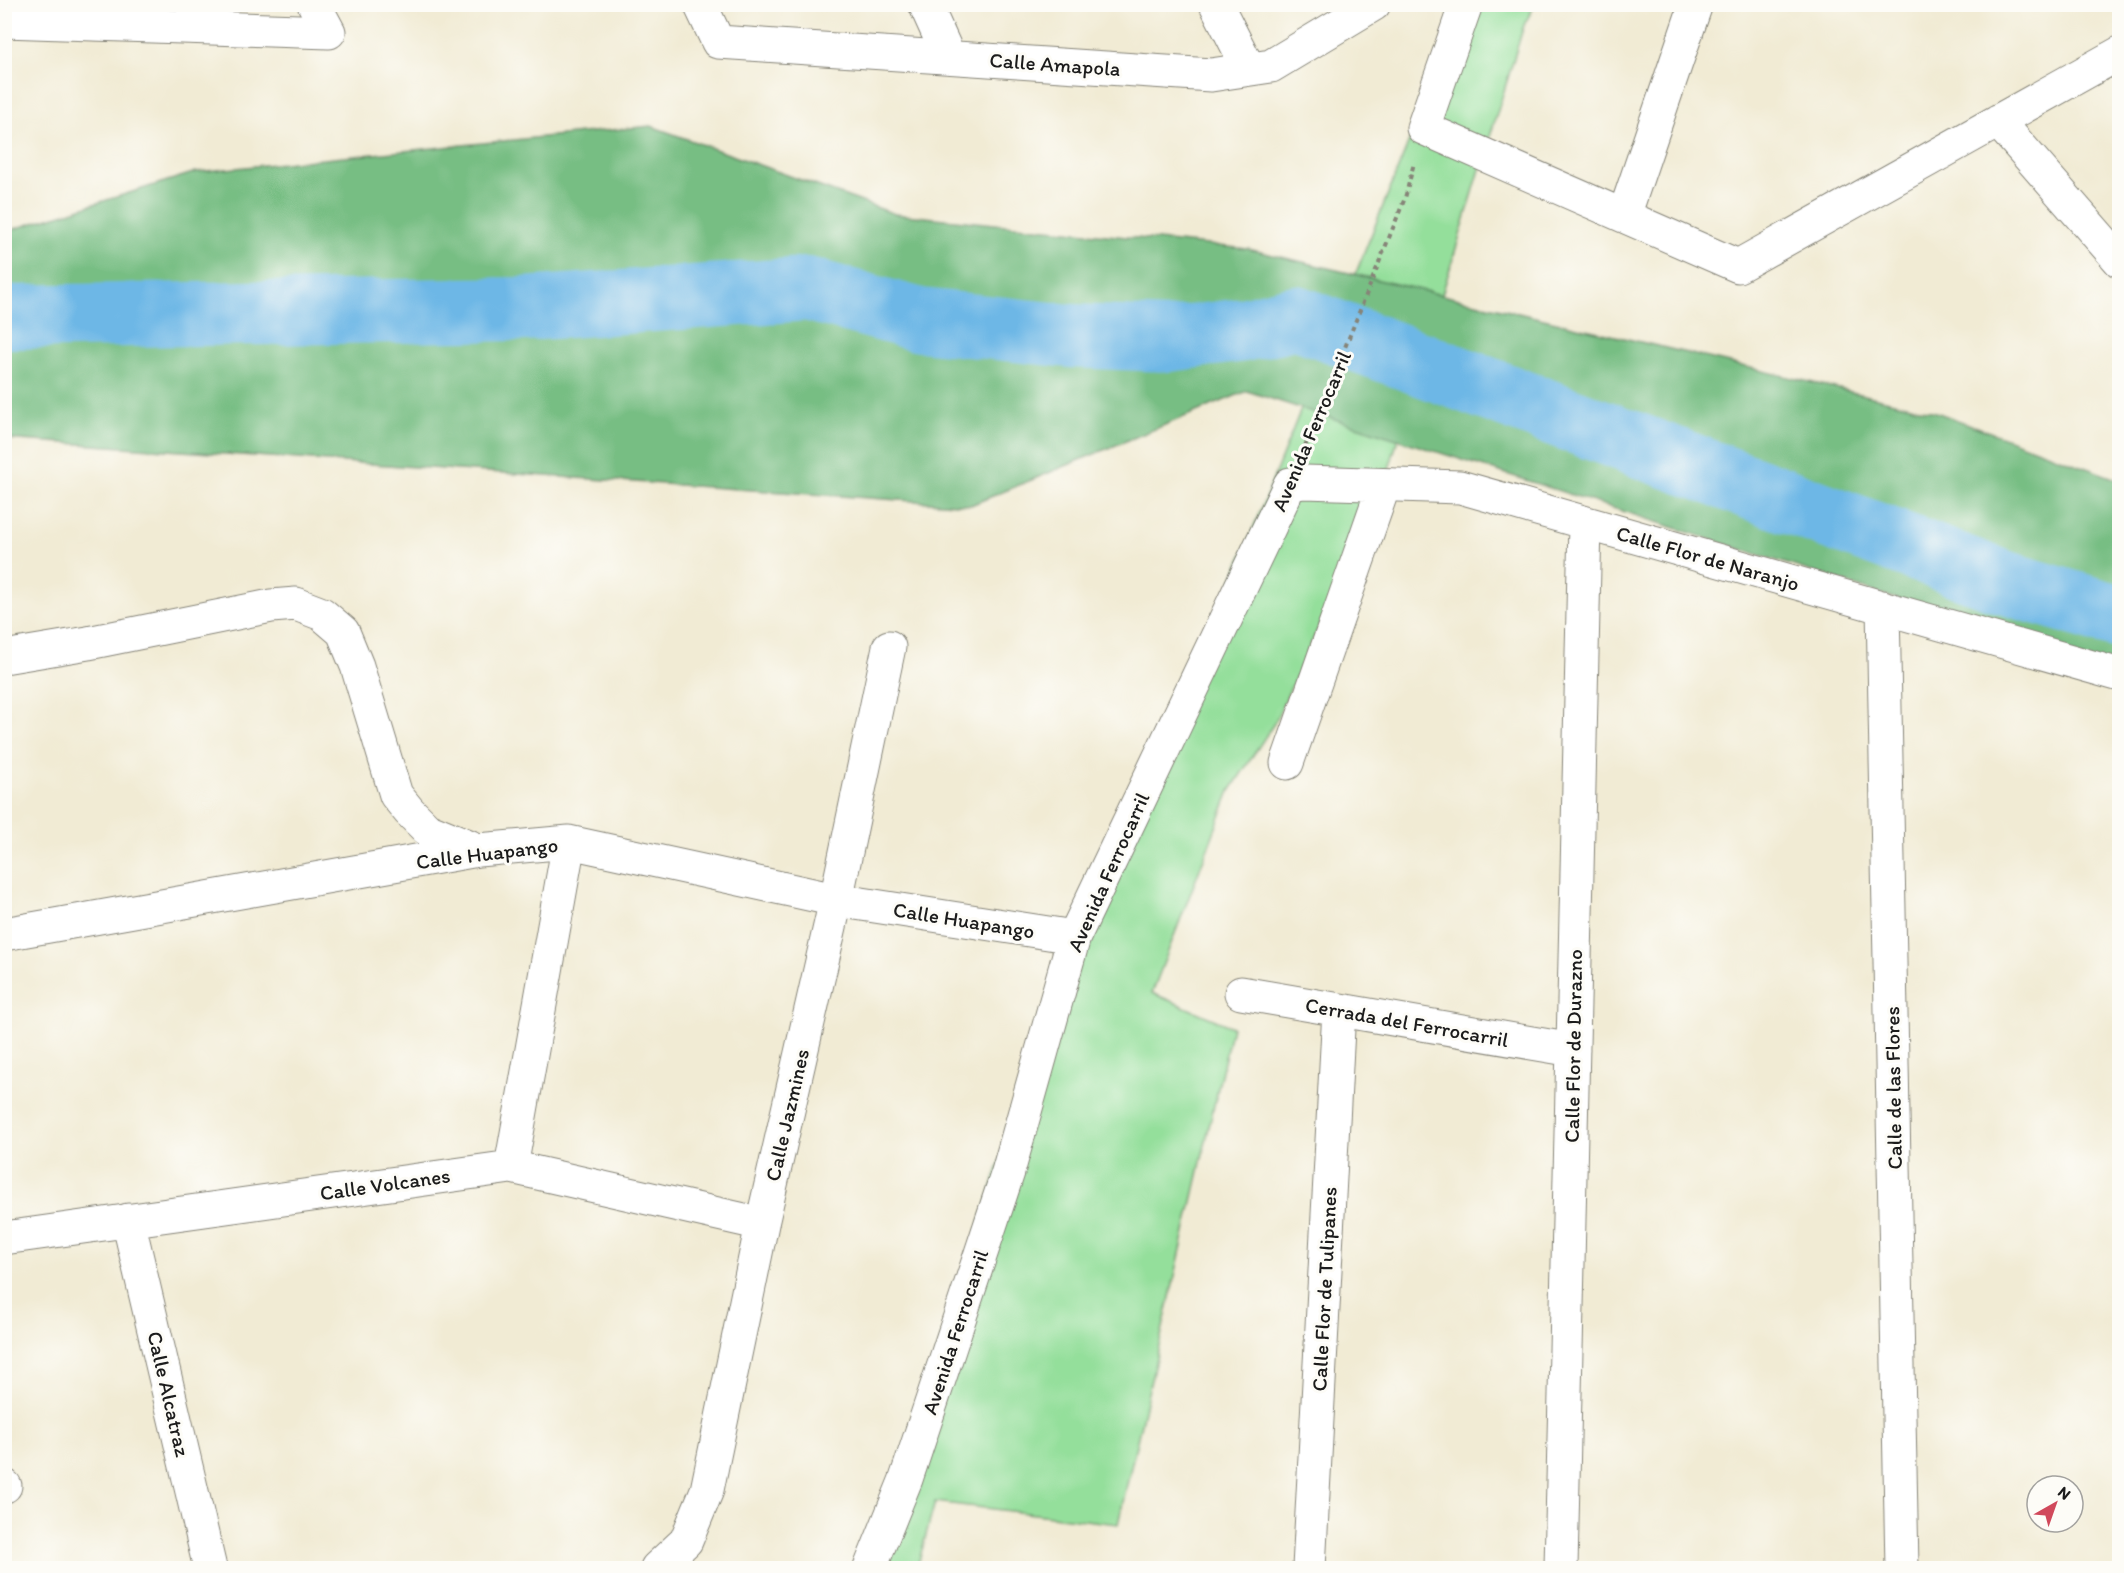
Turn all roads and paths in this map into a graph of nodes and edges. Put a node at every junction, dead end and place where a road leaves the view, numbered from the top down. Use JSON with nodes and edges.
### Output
{"nodes":[{"id":1,"x":700,"y":4,"type":"edge"},
{"id":2,"x":925,"y":4,"type":"edge"},
{"id":3,"x":1216,"y":4,"type":"edge"},
{"id":4,"x":1374,"y":4,"type":"edge"},
{"id":5,"x":1466,"y":4,"type":"edge"},
{"id":6,"x":1696,"y":4,"type":"edge"},
{"id":7,"x":32,"y":14,"type":"edge"},
{"id":8,"x":321,"y":18,"type":"edge"},
{"id":9,"x":4,"y":21,"type":"edge"},
{"id":10,"x":2120,"y":53,"type":"edge"},
{"id":11,"x":949,"y":57,"type":"junction"},
{"id":12,"x":1249,"y":69,"type":"junction"},
{"id":13,"x":1998,"y":121,"type":"junction"},
{"id":14,"x":1406,"y":198,"type":"dead end"},
{"id":15,"x":1624,"y":216,"type":"junction"},
{"id":16,"x":2120,"y":261,"type":"edge"},
{"id":17,"x":1290,"y":484,"type":"junction"},
{"id":18,"x":1384,"y":485,"type":"junction"},
{"id":19,"x":1585,"y":523,"type":"junction"},
{"id":20,"x":1883,"y":608,"type":"junction"},
{"id":21,"x":889,"y":647,"type":"dead end"},
{"id":22,"x":4,"y":657,"type":"edge"},
{"id":23,"x":2120,"y":675,"type":"edge"},
{"id":24,"x":1287,"y":764,"type":"dead end"},
{"id":25,"x":569,"y":842,"type":"junction"},
{"id":26,"x":478,"y":850,"type":"junction"},
{"id":27,"x":836,"y":900,"type":"junction"},
{"id":28,"x":4,"y":934,"type":"edge"},
{"id":29,"x":1074,"y":937,"type":"junction"},
{"id":30,"x":1241,"y":993,"type":"dead end"},
{"id":31,"x":1339,"y":1010,"type":"junction"},
{"id":32,"x":1572,"y":1050,"type":"junction"},
{"id":33,"x":511,"y":1167,"type":"junction"},
{"id":34,"x":128,"y":1220,"type":"junction"},
{"id":35,"x":762,"y":1224,"type":"junction"},
{"id":36,"x":4,"y":1238,"type":"edge"},
{"id":37,"x":210,"y":1569,"type":"edge"},
{"id":38,"x":657,"y":1569,"type":"edge"},
{"id":39,"x":870,"y":1569,"type":"edge"},
{"id":40,"x":1309,"y":1569,"type":"edge"},
{"id":41,"x":1560,"y":1569,"type":"edge"},
{"id":42,"x":1902,"y":1569,"type":"edge"}],
"edges":[{"from":1,"to":11,"type":"street","name":"Calle Amapola"},
{"from":2,"to":11,"type":"street"},
{"from":3,"to":12,"type":"street"},
{"from":4,"to":12,"type":"street","name":"Calle Amapola"},
{"from":5,"to":15,"type":"street"},
{"from":6,"to":15,"type":"street"},
{"from":7,"to":8,"type":"street"},
{"from":7,"to":9,"type":"street"},
{"from":10,"to":13,"type":"street"},
{"from":11,"to":12,"type":"street","name":"Calle Amapola"},
{"from":13,"to":15,"type":"street"},
{"from":13,"to":16,"type":"street"},
{"from":14,"to":17,"type":"path","name":"Avenida Ferrocarril"},
{"from":17,"to":18,"type":"street","name":"Calle Flor de Naranjo"},
{"from":17,"to":29,"type":"street","name":"Avenida Ferrocarril"},
{"from":18,"to":19,"type":"street","name":"Calle Flor de Naranjo"},
{"from":18,"to":24,"type":"street"},
{"from":19,"to":20,"type":"street","name":"Calle Flor de Naranjo"},
{"from":19,"to":32,"type":"street","name":"Calle Flor de Durazno"},
{"from":20,"to":23,"type":"street","name":"Calle Flor de Naranjo"},
{"from":20,"to":42,"type":"street","name":"Calle de las Flores"},
{"from":21,"to":27,"type":"street","name":"Calle Jazmines"},
{"from":22,"to":26,"type":"street"},
{"from":25,"to":26,"type":"street","name":"Calle Huapango"},
{"from":25,"to":27,"type":"street","name":"Calle Huapango"},
{"from":25,"to":33,"type":"street"},
{"from":26,"to":28,"type":"street","name":"Calle Huapango"},
{"from":27,"to":29,"type":"street","name":"Calle Huapango"},
{"from":27,"to":35,"type":"street","name":"Calle Jazmines"},
{"from":29,"to":39,"type":"street","name":"Avenida Ferrocarril"},
{"from":30,"to":31,"type":"street","name":"Cerrada del Ferrocarril"},
{"from":31,"to":32,"type":"street","name":"Cerrada del Ferrocarril"},
{"from":31,"to":40,"type":"street","name":"Calle Flor de Tulipanes"},
{"from":32,"to":41,"type":"street","name":"Calle Flor de Durazno"},
{"from":33,"to":34,"type":"street","name":"Calle Volcanes"},
{"from":33,"to":35,"type":"street","name":"Calle Volcanes"},
{"from":34,"to":36,"type":"street","name":"Calle Volcanes"},
{"from":34,"to":37,"type":"street","name":"Calle Alcatraz"},
{"from":35,"to":38,"type":"street","name":"Calle Jazmines"}]}
